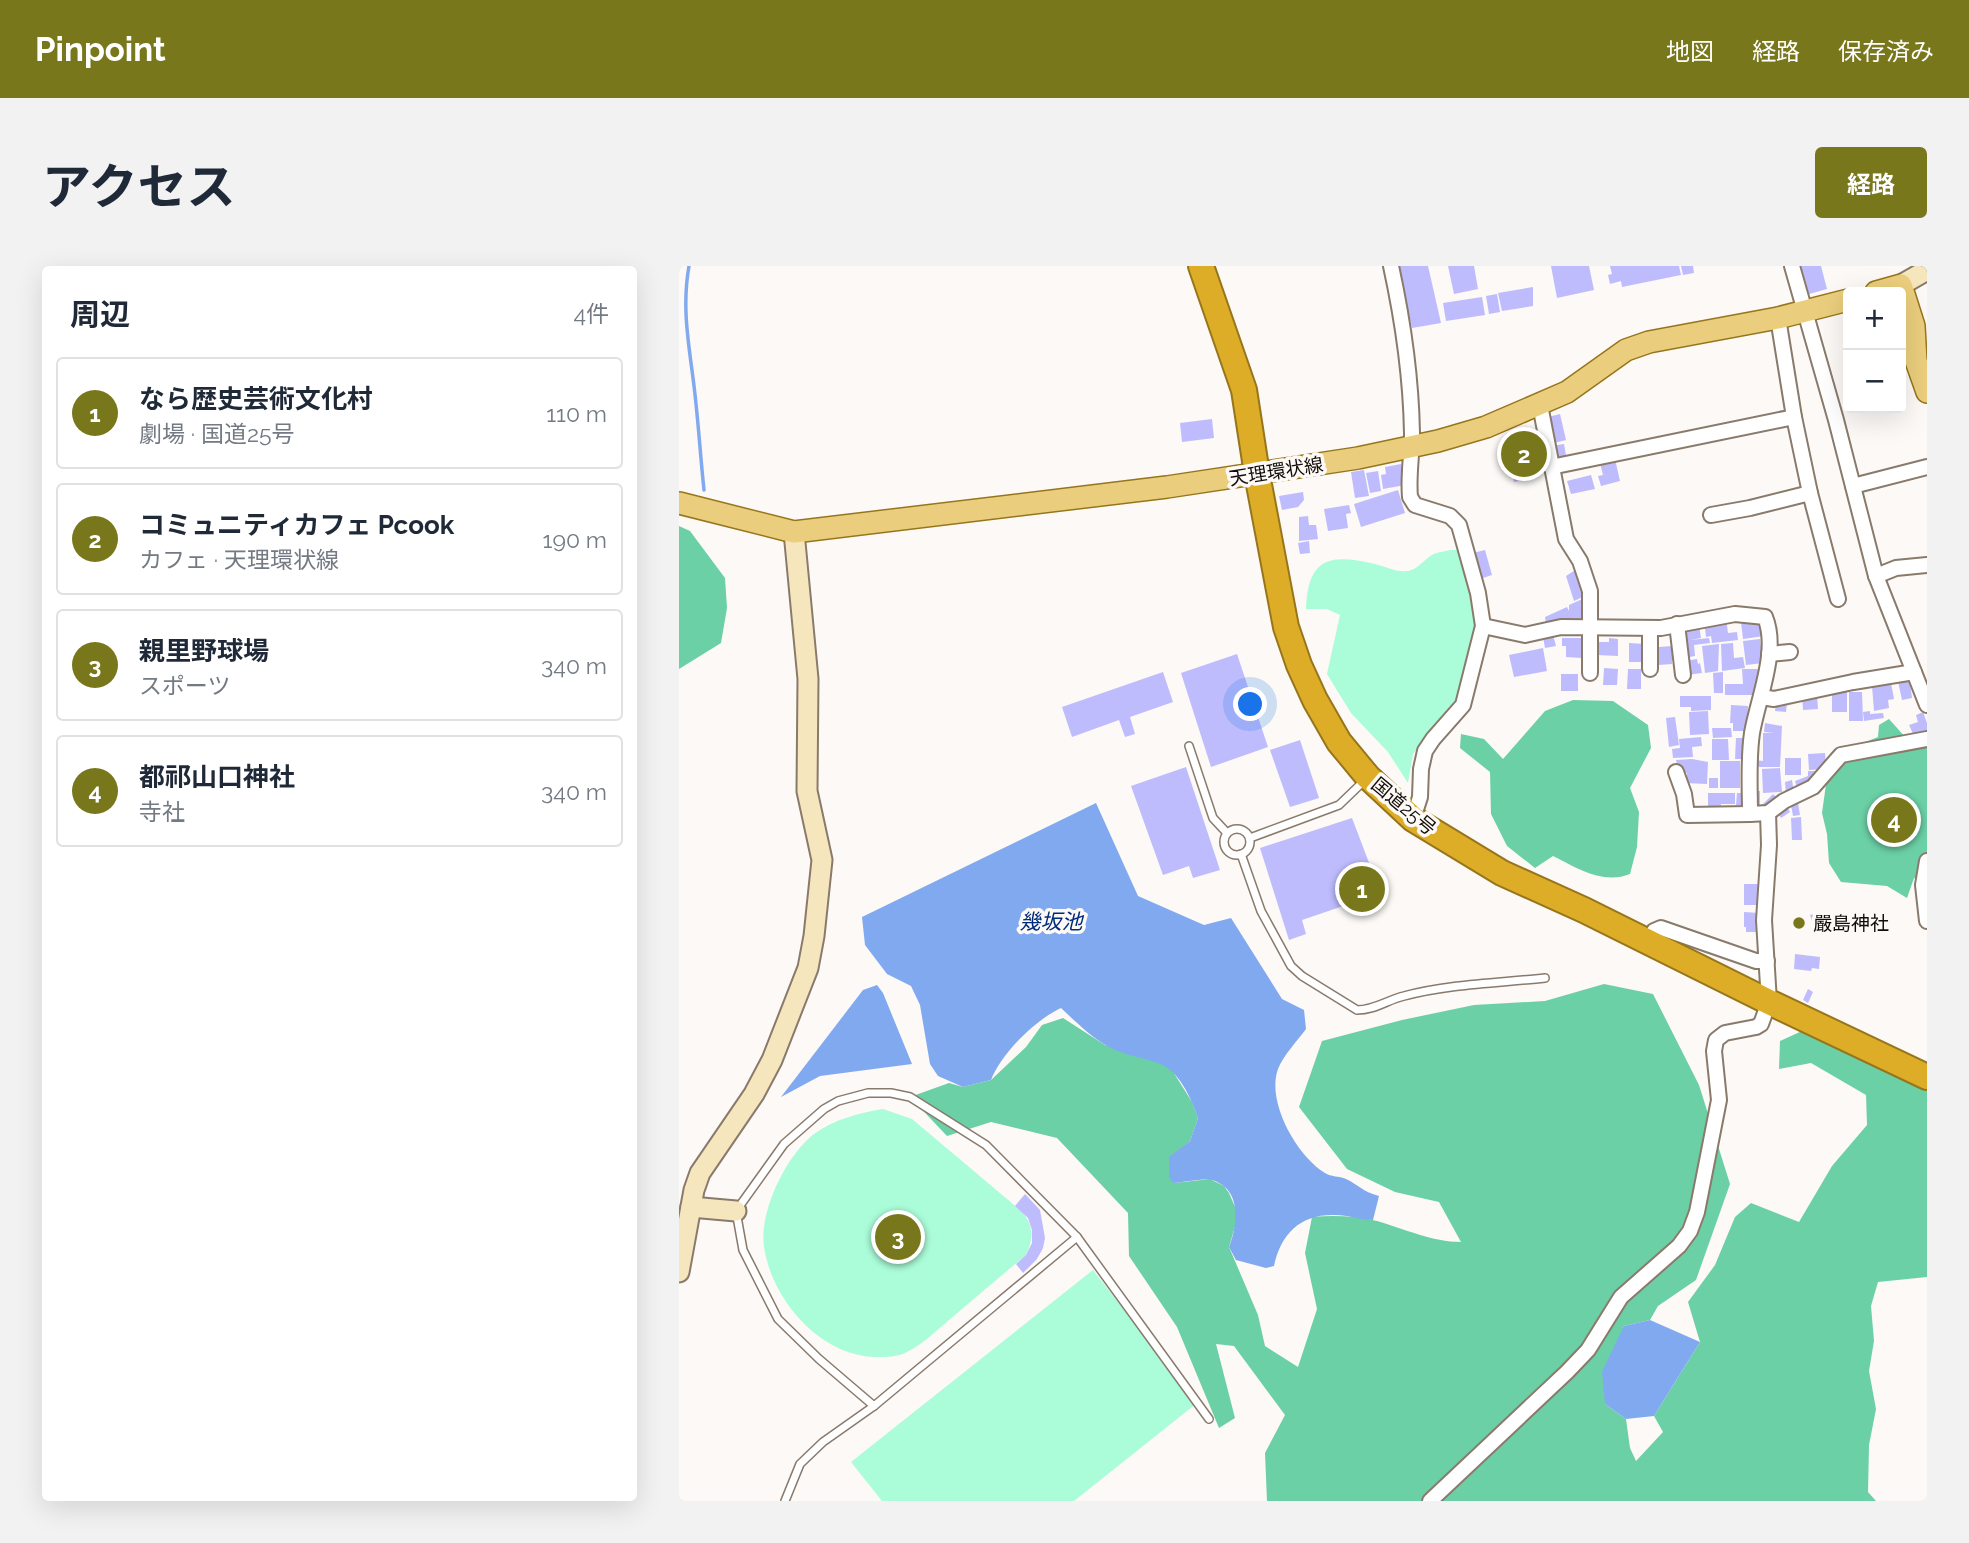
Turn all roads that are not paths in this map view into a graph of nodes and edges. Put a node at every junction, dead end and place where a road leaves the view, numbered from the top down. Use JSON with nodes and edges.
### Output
{"nodes":[{"id":1,"x":1201,"y":266,"type":"edge"},
{"id":2,"x":1391,"y":266,"type":"edge"},
{"id":3,"x":1792,"y":266,"type":"edge"},
{"id":4,"x":1927,"y":270,"type":"edge"},
{"id":5,"x":1901,"y":285,"type":"junction"},
{"id":6,"x":1894,"y":287,"type":"edge"},
{"id":7,"x":1843,"y":301,"type":"edge"},
{"id":8,"x":1804,"y":312,"type":"junction"},
{"id":9,"x":1778,"y":318,"type":"junction"},
{"id":10,"x":1927,"y":392,"type":"edge"},
{"id":11,"x":1540,"y":405,"type":"junction"},
{"id":12,"x":1794,"y":417,"type":"junction"},
{"id":13,"x":1411,"y":446,"type":"junction"},
{"id":14,"x":1552,"y":467,"type":"junction"},
{"id":15,"x":1927,"y":467,"type":"edge"},
{"id":16,"x":1257,"y":474,"type":"junction"},
{"id":17,"x":1853,"y":486,"type":"junction"},
{"id":18,"x":1810,"y":493,"type":"junction"},
{"id":19,"x":679,"y":503,"type":"edge"},
{"id":20,"x":1711,"y":515,"type":"dead end"},
{"id":21,"x":794,"y":532,"type":"junction"},
{"id":22,"x":1927,"y":565,"type":"edge"},
{"id":23,"x":1876,"y":576,"type":"junction"},
{"id":24,"x":1838,"y":599,"type":"dead end"},
{"id":25,"x":1677,"y":624,"type":"junction"},
{"id":26,"x":1483,"y":626,"type":"junction"},
{"id":27,"x":1591,"y":628,"type":"junction"},
{"id":28,"x":1650,"y":629,"type":"junction"},
{"id":29,"x":1790,"y":652,"type":"dead end"},
{"id":30,"x":1769,"y":654,"type":"junction"},
{"id":31,"x":1650,"y":669,"type":"dead end"},
{"id":32,"x":1914,"y":671,"type":"junction"},
{"id":33,"x":1590,"y":673,"type":"dead end"},
{"id":34,"x":1683,"y":675,"type":"dead end"},
{"id":35,"x":1761,"y":697,"type":"junction"},
{"id":36,"x":1927,"y":705,"type":"edge"},
{"id":37,"x":1927,"y":739,"type":"edge"},
{"id":38,"x":1189,"y":746,"type":"dead end"},
{"id":39,"x":1676,"y":772,"type":"dead end"},
{"id":40,"x":1368,"y":777,"type":"junction"},
{"id":41,"x":1767,"y":813,"type":"junction"},
{"id":42,"x":1750,"y":814,"type":"junction"},
{"id":43,"x":1413,"y":819,"type":"junction"},
{"id":44,"x":1227,"y":833,"type":"junction"},
{"id":45,"x":1250,"y":838,"type":"junction"},
{"id":46,"x":1241,"y":855,"type":"junction"},
{"id":47,"x":1927,"y":861,"type":"edge"},
{"id":48,"x":1927,"y":920,"type":"edge"},
{"id":49,"x":1648,"y":942,"type":"junction"},
{"id":50,"x":1767,"y":961,"type":"junction"},
{"id":51,"x":1545,"y":978,"type":"dead end"},
{"id":52,"x":1769,"y":1002,"type":"junction"},
{"id":53,"x":1927,"y":1077,"type":"edge"},
{"id":54,"x":691,"y":1207,"type":"junction"},
{"id":55,"x":736,"y":1211,"type":"junction"},
{"id":56,"x":1077,"y":1237,"type":"junction"},
{"id":57,"x":679,"y":1272,"type":"edge"},
{"id":58,"x":874,"y":1406,"type":"junction"},
{"id":59,"x":1209,"y":1419,"type":"dead end"},
{"id":60,"x":785,"y":1501,"type":"edge"},
{"id":61,"x":1430,"y":1501,"type":"edge"}],
"edges":[{"from":1,"to":16,"type":"highway","name":"国道25号"},
{"from":2,"to":13,"type":"street"},
{"from":3,"to":8,"type":"street"},
{"from":4,"to":5,"type":"street"},
{"from":5,"to":6,"type":"main road"},
{"from":5,"to":10,"type":"main road"},
{"from":7,"to":8,"type":"main road","name":"天理環状線"},
{"from":8,"to":9,"type":"main road","name":"天理環状線"},
{"from":8,"to":17,"type":"street"},
{"from":9,"to":11,"type":"main road","name":"天理環状線"},
{"from":9,"to":12,"type":"street"},
{"from":11,"to":13,"type":"main road","name":"天理環状線"},
{"from":11,"to":14,"type":"street"},
{"from":12,"to":14,"type":"street"},
{"from":12,"to":18,"type":"street"},
{"from":13,"to":16,"type":"main road","name":"天理環状線"},
{"from":13,"to":26,"type":"street"},
{"from":14,"to":27,"type":"street"},
{"from":15,"to":17,"type":"street"},
{"from":16,"to":21,"type":"main road","name":"天理環状線"},
{"from":16,"to":40,"type":"highway","name":"国道25号"},
{"from":17,"to":23,"type":"street"},
{"from":18,"to":20,"type":"street"},
{"from":18,"to":24,"type":"street"},
{"from":19,"to":21,"type":"main road","name":"天理環状線"},
{"from":21,"to":54,"type":"street"},
{"from":22,"to":23,"type":"street"},
{"from":23,"to":32,"type":"street"},
{"from":25,"to":28,"type":"street"},
{"from":25,"to":30,"type":"street"},
{"from":25,"to":34,"type":"street"},
{"from":26,"to":27,"type":"street"},
{"from":26,"to":43,"type":"street"},
{"from":27,"to":28,"type":"street"},
{"from":27,"to":33,"type":"street"},
{"from":28,"to":31,"type":"street"},
{"from":29,"to":30,"type":"street"},
{"from":30,"to":35,"type":"street"},
{"from":32,"to":35,"type":"street"},
{"from":32,"to":36,"type":"street"},
{"from":35,"to":42,"type":"street"},
{"from":37,"to":41,"type":"street"},
{"from":38,"to":44,"type":"lane"},
{"from":39,"to":42,"type":"street"},
{"from":40,"to":43,"type":"highway","name":"国道25号"},
{"from":40,"to":45,"type":"lane"},
{"from":41,"to":42,"type":"street"},
{"from":41,"to":50,"type":"street"},
{"from":43,"to":49,"type":"highway","name":"国道25号"},
{"from":44,"to":45,"type":"lane"},
{"from":44,"to":46,"type":"lane"},
{"from":45,"to":46,"type":"lane"},
{"from":46,"to":51,"type":"lane"},
{"from":47,"to":48,"type":"street"},
{"from":49,"to":50,"type":"street"},
{"from":49,"to":52,"type":"highway","name":"国道25号"},
{"from":50,"to":52,"type":"street"},
{"from":52,"to":53,"type":"highway","name":"国道25号"},
{"from":52,"to":61,"type":"street"},
{"from":54,"to":55,"type":"street"},
{"from":54,"to":57,"type":"street"},
{"from":55,"to":56,"type":"lane"},
{"from":55,"to":58,"type":"lane"},
{"from":56,"to":58,"type":"lane"},
{"from":56,"to":59,"type":"lane"},
{"from":58,"to":60,"type":"lane"}]}
